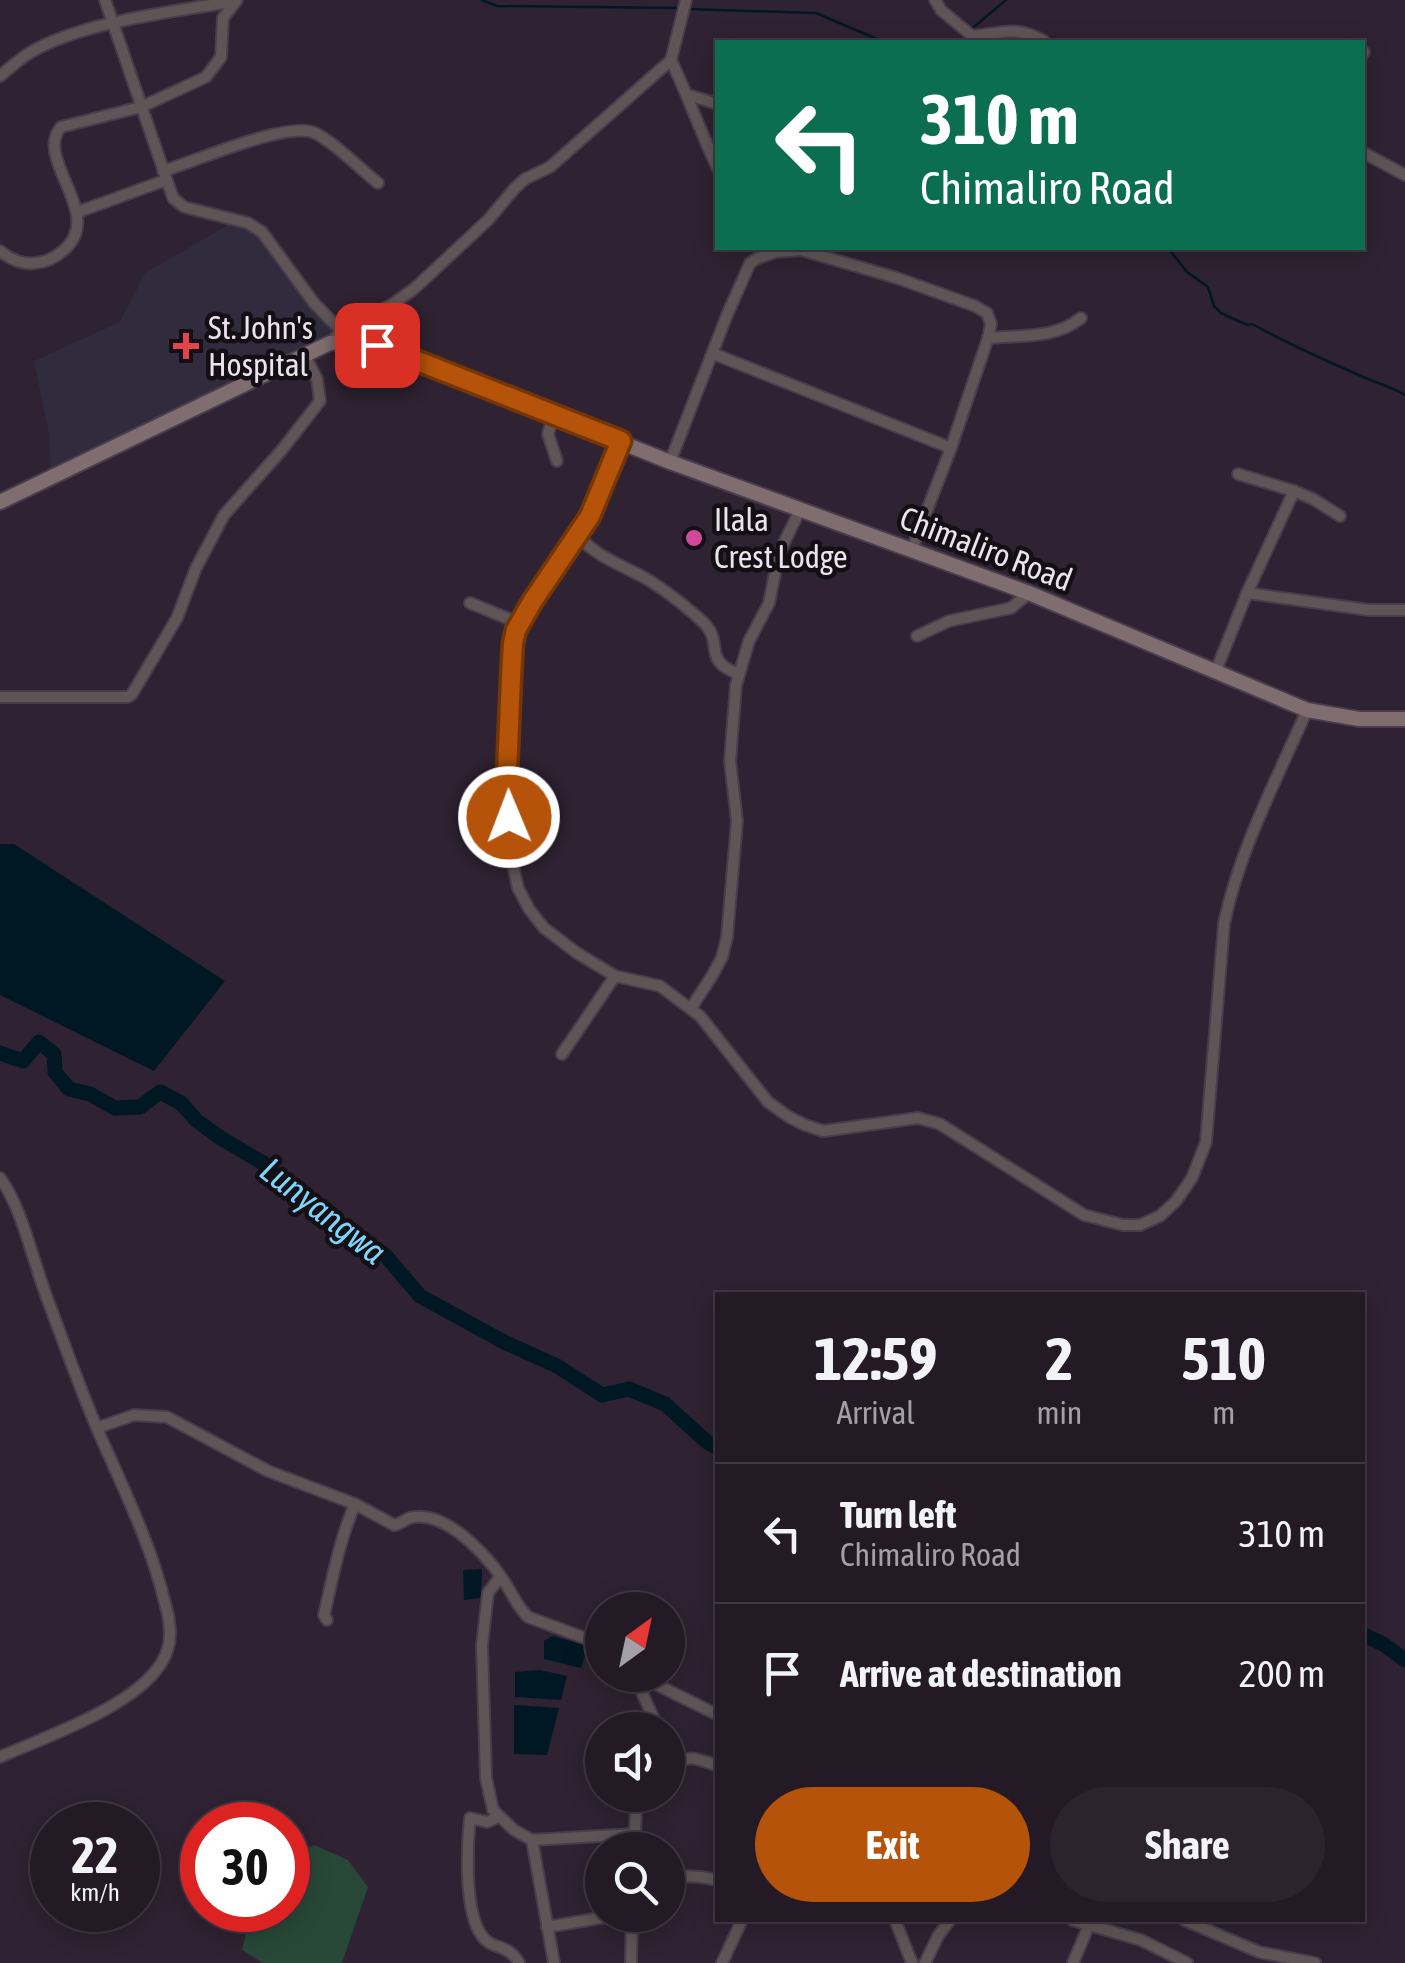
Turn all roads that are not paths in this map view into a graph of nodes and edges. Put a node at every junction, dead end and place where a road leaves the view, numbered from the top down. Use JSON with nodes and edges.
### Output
{"nodes":[{"id":1,"x":105,"y":0,"type":"edge"},
{"id":2,"x":686,"y":0,"type":"edge"},
{"id":3,"x":934,"y":0,"type":"edge"},
{"id":4,"x":236,"y":1,"type":"edge"},
{"id":5,"x":114,"y":22,"type":"junction"},
{"id":6,"x":1041,"y":40,"type":"edge"},
{"id":7,"x":672,"y":60,"type":"junction"},
{"id":8,"x":0,"y":76,"type":"edge"},
{"id":9,"x":688,"y":95,"type":"junction"},
{"id":10,"x":715,"y":103,"type":"edge"},
{"id":11,"x":141,"y":108,"type":"junction"},
{"id":12,"x":1365,"y":154,"type":"edge"},
{"id":13,"x":715,"y":163,"type":"edge"},
{"id":14,"x":1405,"y":175,"type":"edge"},
{"id":15,"x":164,"y":176,"type":"junction"},
{"id":16,"x":378,"y":182,"type":"dead end"},
{"id":17,"x":78,"y":212,"type":"junction"},
{"id":18,"x":750,"y":250,"type":"edge"},
{"id":19,"x":0,"y":251,"type":"edge"},
{"id":20,"x":750,"y":263,"type":"junction"},
{"id":21,"x":1081,"y":318,"type":"dead end"},
{"id":22,"x":340,"y":330,"type":"junction"},
{"id":23,"x":988,"y":338,"type":"junction"},
{"id":24,"x":330,"y":343,"type":"junction"},
{"id":25,"x":304,"y":354,"type":"junction"},
{"id":26,"x":714,"y":354,"type":"junction"},
{"id":27,"x":553,"y":416,"type":"junction"},
{"id":28,"x":621,"y":441,"type":"junction"},
{"id":29,"x":951,"y":448,"type":"junction"},
{"id":30,"x":557,"y":461,"type":"dead end"},
{"id":31,"x":670,"y":462,"type":"junction"},
{"id":32,"x":1238,"y":474,"type":"dead end"},
{"id":33,"x":1294,"y":491,"type":"junction"},
{"id":34,"x":0,"y":502,"type":"edge"},
{"id":35,"x":800,"y":510,"type":"junction"},
{"id":36,"x":1340,"y":516,"type":"dead end"},
{"id":37,"x":579,"y":536,"type":"junction"},
{"id":38,"x":912,"y":549,"type":"junction"},
{"id":39,"x":1247,"y":592,"type":"junction"},
{"id":40,"x":1030,"y":593,"type":"junction"},
{"id":41,"x":470,"y":603,"type":"dead end"},
{"id":42,"x":1405,"y":610,"type":"edge"},
{"id":43,"x":519,"y":624,"type":"junction"},
{"id":44,"x":917,"y":636,"type":"dead end"},
{"id":45,"x":1215,"y":673,"type":"junction"},
{"id":46,"x":740,"y":674,"type":"junction"},
{"id":47,"x":0,"y":697,"type":"edge"},
{"id":48,"x":1307,"y":710,"type":"junction"},
{"id":49,"x":1405,"y":719,"type":"edge"},
{"id":50,"x":615,"y":976,"type":"junction"},
{"id":51,"x":691,"y":1008,"type":"junction"},
{"id":52,"x":562,"y":1054,"type":"dead end"},
{"id":53,"x":0,"y":1178,"type":"edge"},
{"id":54,"x":97,"y":1428,"type":"junction"},
{"id":55,"x":354,"y":1504,"type":"junction"},
{"id":56,"x":500,"y":1577,"type":"junction"},
{"id":57,"x":327,"y":1620,"type":"dead end"},
{"id":58,"x":585,"y":1638,"type":"edge"},
{"id":59,"x":667,"y":1692,"type":"edge"},
{"id":60,"x":715,"y":1714,"type":"edge"},
{"id":61,"x":0,"y":1757,"type":"edge"},
{"id":62,"x":685,"y":1758,"type":"edge"},
{"id":63,"x":715,"y":1765,"type":"edge"},
{"id":64,"x":498,"y":1817,"type":"junction"},
{"id":65,"x":585,"y":1837,"type":"edge"},
{"id":66,"x":532,"y":1840,"type":"junction"},
{"id":67,"x":685,"y":1876,"type":"edge"},
{"id":68,"x":715,"y":1879,"type":"edge"},
{"id":69,"x":585,"y":1921,"type":"edge"},
{"id":70,"x":741,"y":1922,"type":"edge"},
{"id":71,"x":897,"y":1922,"type":"edge"},
{"id":72,"x":948,"y":1922,"type":"edge"},
{"id":73,"x":1078,"y":1922,"type":"edge"},
{"id":74,"x":1189,"y":1922,"type":"edge"},
{"id":75,"x":1088,"y":1925,"type":"junction"},
{"id":76,"x":547,"y":1927,"type":"junction"},
{"id":77,"x":632,"y":1932,"type":"edge"},
{"id":78,"x":519,"y":1963,"type":"edge"},
{"id":79,"x":554,"y":1963,"type":"edge"},
{"id":80,"x":631,"y":1963,"type":"edge"},
{"id":81,"x":722,"y":1963,"type":"edge"},
{"id":82,"x":912,"y":1963,"type":"edge"},
{"id":83,"x":926,"y":1963,"type":"edge"},
{"id":84,"x":1074,"y":1963,"type":"edge"},
{"id":85,"x":1187,"y":1963,"type":"edge"},
{"id":86,"x":1315,"y":1963,"type":"edge"}],
"edges":[{"from":1,"to":5,"type":"street"},
{"from":2,"to":7,"type":"street"},
{"from":3,"to":6,"type":"street"},
{"from":4,"to":5,"type":"street"},
{"from":4,"to":11,"type":"street"},
{"from":5,"to":8,"type":"street"},
{"from":5,"to":11,"type":"street"},
{"from":7,"to":9,"type":"street"},
{"from":7,"to":22,"type":"street"},
{"from":9,"to":10,"type":"street"},
{"from":9,"to":13,"type":"street"},
{"from":11,"to":15,"type":"street"},
{"from":11,"to":17,"type":"street"},
{"from":12,"to":14,"type":"street"},
{"from":15,"to":16,"type":"street"},
{"from":15,"to":17,"type":"street"},
{"from":15,"to":22,"type":"street"},
{"from":17,"to":19,"type":"street"},
{"from":18,"to":20,"type":"street"},
{"from":20,"to":23,"type":"street"},
{"from":20,"to":26,"type":"street"},
{"from":21,"to":23,"type":"street"},
{"from":22,"to":24,"type":"street"},
{"from":23,"to":29,"type":"street"},
{"from":24,"to":25,"type":"street","name":"Chimaliro Road"},
{"from":24,"to":27,"type":"street","name":"Chimaliro Road"},
{"from":25,"to":34,"type":"street","name":"Chimaliro Road"},
{"from":25,"to":47,"type":"street"},
{"from":26,"to":29,"type":"street"},
{"from":26,"to":31,"type":"street"},
{"from":27,"to":28,"type":"street","name":"Chimaliro Road"},
{"from":27,"to":30,"type":"street"},
{"from":28,"to":31,"type":"street","name":"Chimaliro Road"},
{"from":28,"to":37,"type":"street"},
{"from":29,"to":38,"type":"street"},
{"from":31,"to":35,"type":"street","name":"Chimaliro Road"},
{"from":32,"to":33,"type":"street"},
{"from":33,"to":36,"type":"street"},
{"from":33,"to":39,"type":"street"},
{"from":35,"to":38,"type":"street","name":"Chimaliro Road"},
{"from":35,"to":46,"type":"street"},
{"from":37,"to":43,"type":"street"},
{"from":37,"to":46,"type":"street"},
{"from":38,"to":40,"type":"street","name":"Chimaliro Road"},
{"from":39,"to":42,"type":"street"},
{"from":39,"to":45,"type":"street"},
{"from":40,"to":44,"type":"street"},
{"from":40,"to":45,"type":"street","name":"Chimaliro Road"},
{"from":41,"to":43,"type":"street"},
{"from":43,"to":50,"type":"street"},
{"from":45,"to":48,"type":"street","name":"Chimaliro Road"},
{"from":46,"to":51,"type":"street"},
{"from":48,"to":49,"type":"street","name":"Chimaliro Road"},
{"from":48,"to":51,"type":"street"},
{"from":50,"to":51,"type":"street"},
{"from":50,"to":52,"type":"street"},
{"from":53,"to":54,"type":"street"},
{"from":54,"to":55,"type":"street"},
{"from":54,"to":61,"type":"street"},
{"from":55,"to":56,"type":"street"},
{"from":55,"to":57,"type":"street"},
{"from":56,"to":58,"type":"street"},
{"from":56,"to":64,"type":"street"},
{"from":59,"to":60,"type":"street"},
{"from":62,"to":63,"type":"street"},
{"from":64,"to":66,"type":"street"},
{"from":64,"to":78,"type":"street"},
{"from":65,"to":66,"type":"street"},
{"from":66,"to":76,"type":"street"},
{"from":67,"to":68,"type":"street"},
{"from":69,"to":76,"type":"street"},
{"from":70,"to":81,"type":"street"},
{"from":71,"to":82,"type":"street"},
{"from":72,"to":83,"type":"street"},
{"from":73,"to":75,"type":"street"},
{"from":74,"to":86,"type":"street"},
{"from":75,"to":84,"type":"street"},
{"from":75,"to":85,"type":"street"},
{"from":76,"to":79,"type":"street"},
{"from":77,"to":80,"type":"street"}]}
